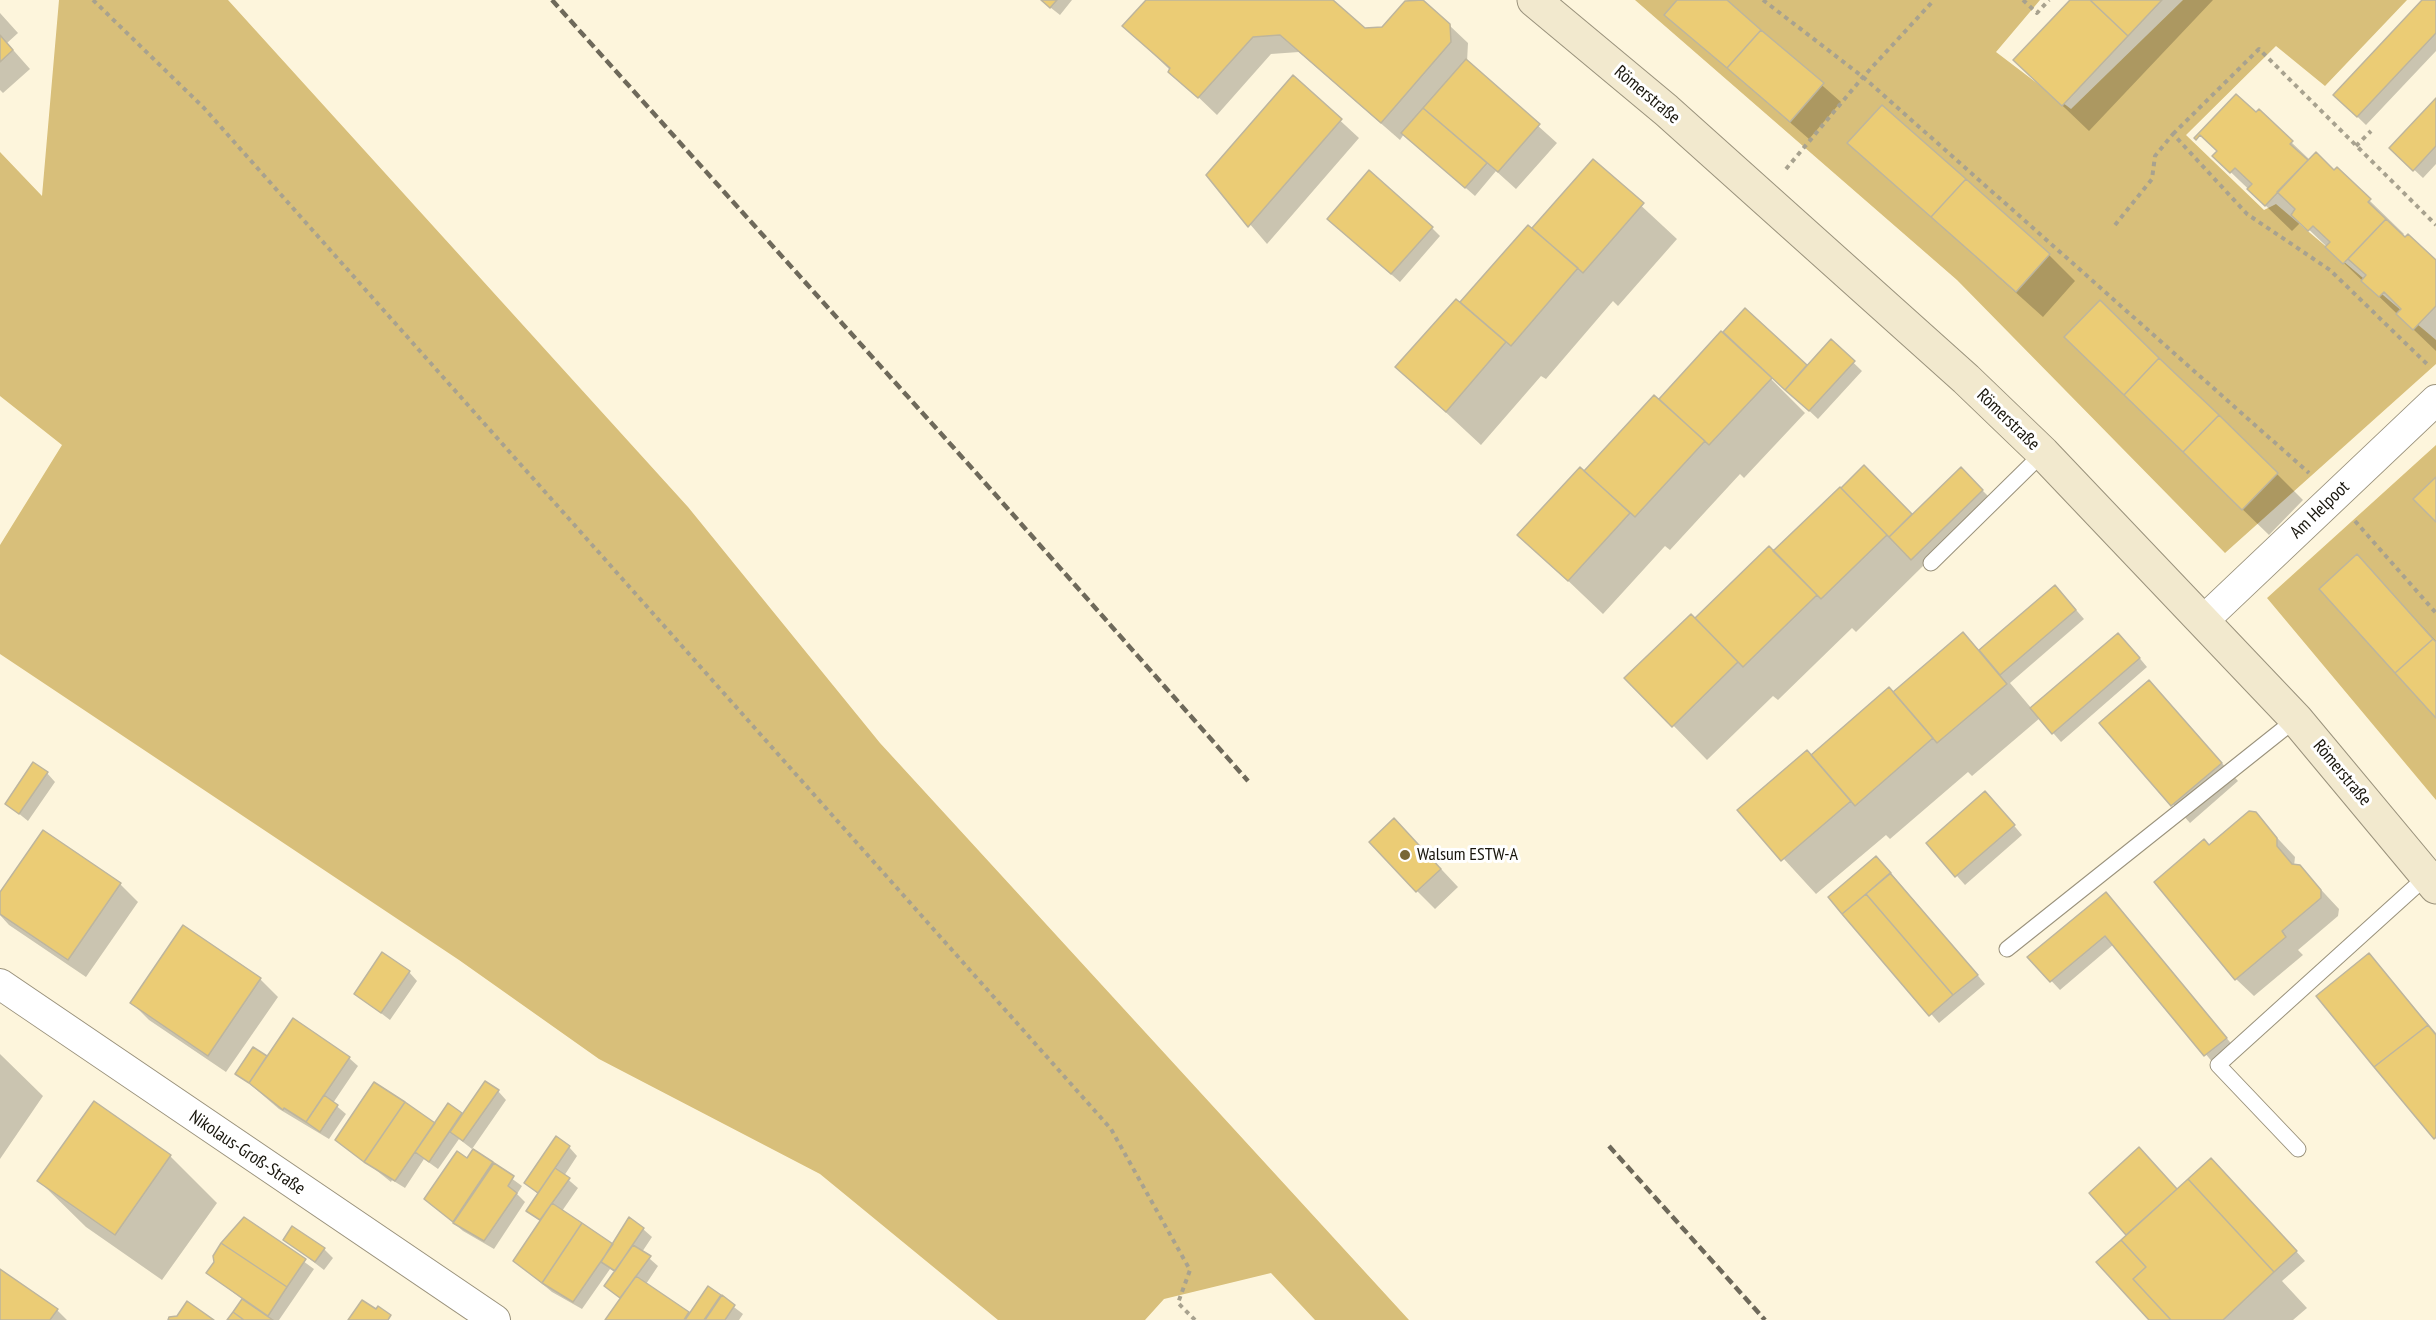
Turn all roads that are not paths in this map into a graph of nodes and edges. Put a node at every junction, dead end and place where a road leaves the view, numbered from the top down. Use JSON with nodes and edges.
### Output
{"nodes":[{"id":1,"x":1534,"y":0,"type":"edge"},
{"id":2,"x":2436,"y":400,"type":"edge"},
{"id":3,"x":2043,"y":453,"type":"junction"},
{"id":4,"x":1931,"y":563,"type":"dead end"},
{"id":5,"x":2204,"y":620,"type":"junction"},
{"id":6,"x":2296,"y":719,"type":"junction"},
{"id":7,"x":2432,"y":881,"type":"edge"},
{"id":8,"x":2007,"y":949,"type":"dead end"},
{"id":9,"x":0,"y":984,"type":"edge"},
{"id":10,"x":2298,"y":1149,"type":"dead end"},
{"id":11,"x":495,"y":1320,"type":"edge"}],
"edges":[{"from":1,"to":3,"type":"main road","name":"Römerstraße"},
{"from":2,"to":5,"type":"street","name":"Am Helpoot"},
{"from":3,"to":4,"type":"lane"},
{"from":3,"to":5,"type":"main road","name":"Römerstraße"},
{"from":5,"to":6,"type":"main road","name":"Römerstraße"},
{"from":6,"to":7,"type":"main road","name":"Römerstraße"},
{"from":6,"to":8,"type":"lane"},
{"from":7,"to":10,"type":"lane"},
{"from":9,"to":11,"type":"street","name":"Nikolaus-Groß-Straße"}]}
